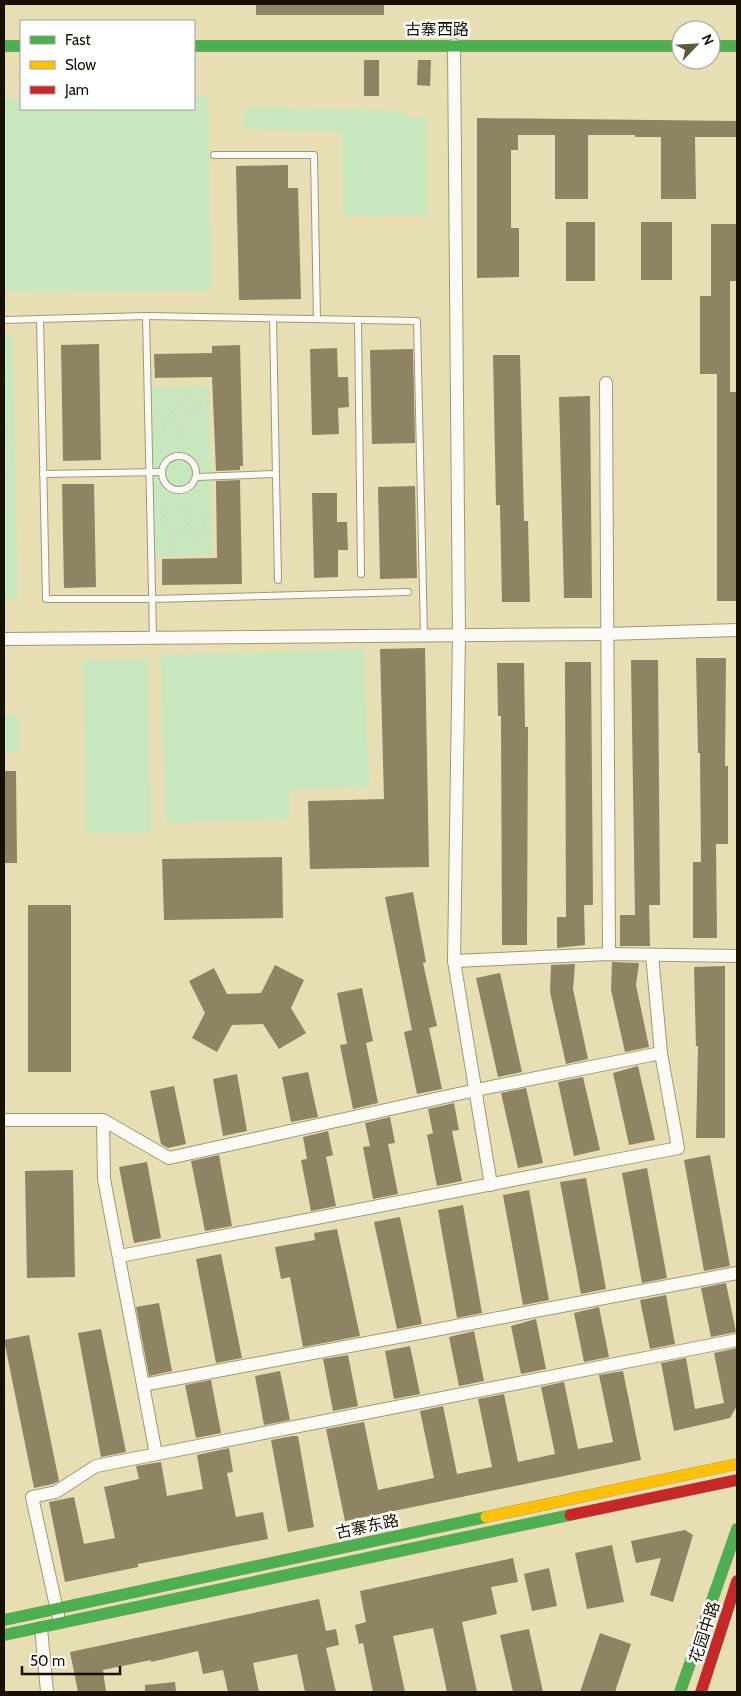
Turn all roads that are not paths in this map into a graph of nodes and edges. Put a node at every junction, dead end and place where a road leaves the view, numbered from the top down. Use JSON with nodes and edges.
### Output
{"nodes":[{"id":1,"x":454,"y":45,"type":"junction"},
{"id":2,"x":4,"y":46,"type":"edge"},
{"id":3,"x":20,"y":46,"type":"edge"},
{"id":4,"x":195,"y":46,"type":"edge"},
{"id":5,"x":671,"y":46,"type":"edge"},
{"id":6,"x":721,"y":46,"type":"edge"},
{"id":7,"x":737,"y":46,"type":"edge"},
{"id":8,"x":214,"y":156,"type":"dead end"},
{"id":9,"x":146,"y":316,"type":"junction"},
{"id":10,"x":274,"y":318,"type":"junction"},
{"id":11,"x":40,"y":319,"type":"junction"},
{"id":12,"x":317,"y":319,"type":"junction"},
{"id":13,"x":4,"y":320,"type":"edge"},
{"id":14,"x":358,"y":320,"type":"junction"},
{"id":15,"x":606,"y":383,"type":"dead end"},
{"id":16,"x":149,"y":472,"type":"junction"},
{"id":17,"x":162,"y":472,"type":"junction"},
{"id":18,"x":43,"y":474,"type":"junction"},
{"id":19,"x":275,"y":474,"type":"junction"},
{"id":20,"x":196,"y":477,"type":"junction"},
{"id":21,"x":361,"y":574,"type":"dead end"},
{"id":22,"x":278,"y":580,"type":"dead end"},
{"id":23,"x":408,"y":592,"type":"dead end"},
{"id":24,"x":152,"y":599,"type":"junction"},
{"id":25,"x":737,"y":630,"type":"edge"},
{"id":26,"x":607,"y":634,"type":"junction"},
{"id":27,"x":424,"y":636,"type":"junction"},
{"id":28,"x":459,"y":636,"type":"junction"},
{"id":29,"x":153,"y":638,"type":"junction"},
{"id":30,"x":4,"y":640,"type":"edge"},
{"id":31,"x":609,"y":954,"type":"junction"},
{"id":32,"x":652,"y":955,"type":"junction"},
{"id":33,"x":737,"y":956,"type":"edge"},
{"id":34,"x":454,"y":961,"type":"junction"},
{"id":35,"x":660,"y":1053,"type":"junction"},
{"id":36,"x":476,"y":1090,"type":"junction"},
{"id":37,"x":4,"y":1120,"type":"edge"},
{"id":38,"x":103,"y":1120,"type":"junction"},
{"id":39,"x":491,"y":1185,"type":"junction"},
{"id":40,"x":120,"y":1256,"type":"junction"},
{"id":41,"x":737,"y":1273,"type":"edge"},
{"id":42,"x":737,"y":1340,"type":"edge"},
{"id":43,"x":143,"y":1385,"type":"junction"},
{"id":44,"x":156,"y":1454,"type":"junction"},
{"id":45,"x":737,"y":1464,"type":"edge"},
{"id":46,"x":737,"y":1480,"type":"edge"},
{"id":47,"x":737,"y":1529,"type":"edge"},
{"id":48,"x":737,"y":1581,"type":"edge"},
{"id":49,"x":56,"y":1609,"type":"junction"},
{"id":50,"x":4,"y":1620,"type":"edge"},
{"id":51,"x":60,"y":1623,"type":"junction"},
{"id":52,"x":41,"y":1628,"type":"junction"},
{"id":53,"x":4,"y":1635,"type":"edge"},
{"id":54,"x":47,"y":1692,"type":"edge"},
{"id":55,"x":680,"y":1692,"type":"edge"},
{"id":56,"x":701,"y":1692,"type":"edge"}],
"edges":[{"from":1,"to":4,"type":"main road","name":"古寨西路"},
{"from":1,"to":5,"type":"main road","name":"古寨西路"},
{"from":1,"to":28,"type":"street"},
{"from":2,"to":3,"type":"main road"},
{"from":6,"to":7,"type":"main road"},
{"from":8,"to":12,"type":"lane"},
{"from":9,"to":10,"type":"lane"},
{"from":9,"to":11,"type":"lane"},
{"from":9,"to":16,"type":"lane"},
{"from":10,"to":12,"type":"lane"},
{"from":10,"to":19,"type":"lane"},
{"from":11,"to":13,"type":"lane"},
{"from":11,"to":18,"type":"lane"},
{"from":12,"to":14,"type":"lane"},
{"from":14,"to":21,"type":"lane"},
{"from":14,"to":27,"type":"lane"},
{"from":15,"to":26,"type":"street"},
{"from":16,"to":17,"type":"lane"},
{"from":16,"to":18,"type":"lane"},
{"from":16,"to":24,"type":"lane"},
{"from":17,"to":20,"type":"lane"},
{"from":17,"to":20,"type":"lane"},
{"from":18,"to":24,"type":"lane"},
{"from":19,"to":20,"type":"lane"},
{"from":19,"to":22,"type":"lane"},
{"from":23,"to":24,"type":"lane"},
{"from":24,"to":29,"type":"lane"},
{"from":25,"to":26,"type":"street"},
{"from":26,"to":28,"type":"street"},
{"from":26,"to":31,"type":"street"},
{"from":27,"to":28,"type":"street"},
{"from":27,"to":29,"type":"street"},
{"from":28,"to":34,"type":"street"},
{"from":29,"to":30,"type":"street"},
{"from":31,"to":32,"type":"street"},
{"from":31,"to":34,"type":"street"},
{"from":32,"to":33,"type":"street"},
{"from":32,"to":35,"type":"street"},
{"from":34,"to":36,"type":"street"},
{"from":35,"to":36,"type":"street"},
{"from":35,"to":39,"type":"street"},
{"from":36,"to":38,"type":"street"},
{"from":36,"to":39,"type":"street"},
{"from":37,"to":38,"type":"street"},
{"from":38,"to":40,"type":"street"},
{"from":39,"to":40,"type":"street"},
{"from":40,"to":43,"type":"street"},
{"from":41,"to":43,"type":"street"},
{"from":42,"to":44,"type":"street"},
{"from":43,"to":44,"type":"street"},
{"from":44,"to":49,"type":"street"},
{"from":45,"to":49,"type":"main road","name":"古寨东路"},
{"from":46,"to":51,"type":"main road","name":"古寨东路"},
{"from":47,"to":55,"type":"main road"},
{"from":48,"to":56,"type":"main road","name":"花园中路"},
{"from":49,"to":50,"type":"main road","name":"古寨东路"},
{"from":49,"to":51,"type":"street"},
{"from":51,"to":52,"type":"main road","name":"古寨东路"},
{"from":52,"to":53,"type":"main road","name":"古寨东路"},
{"from":52,"to":54,"type":"street"}]}
